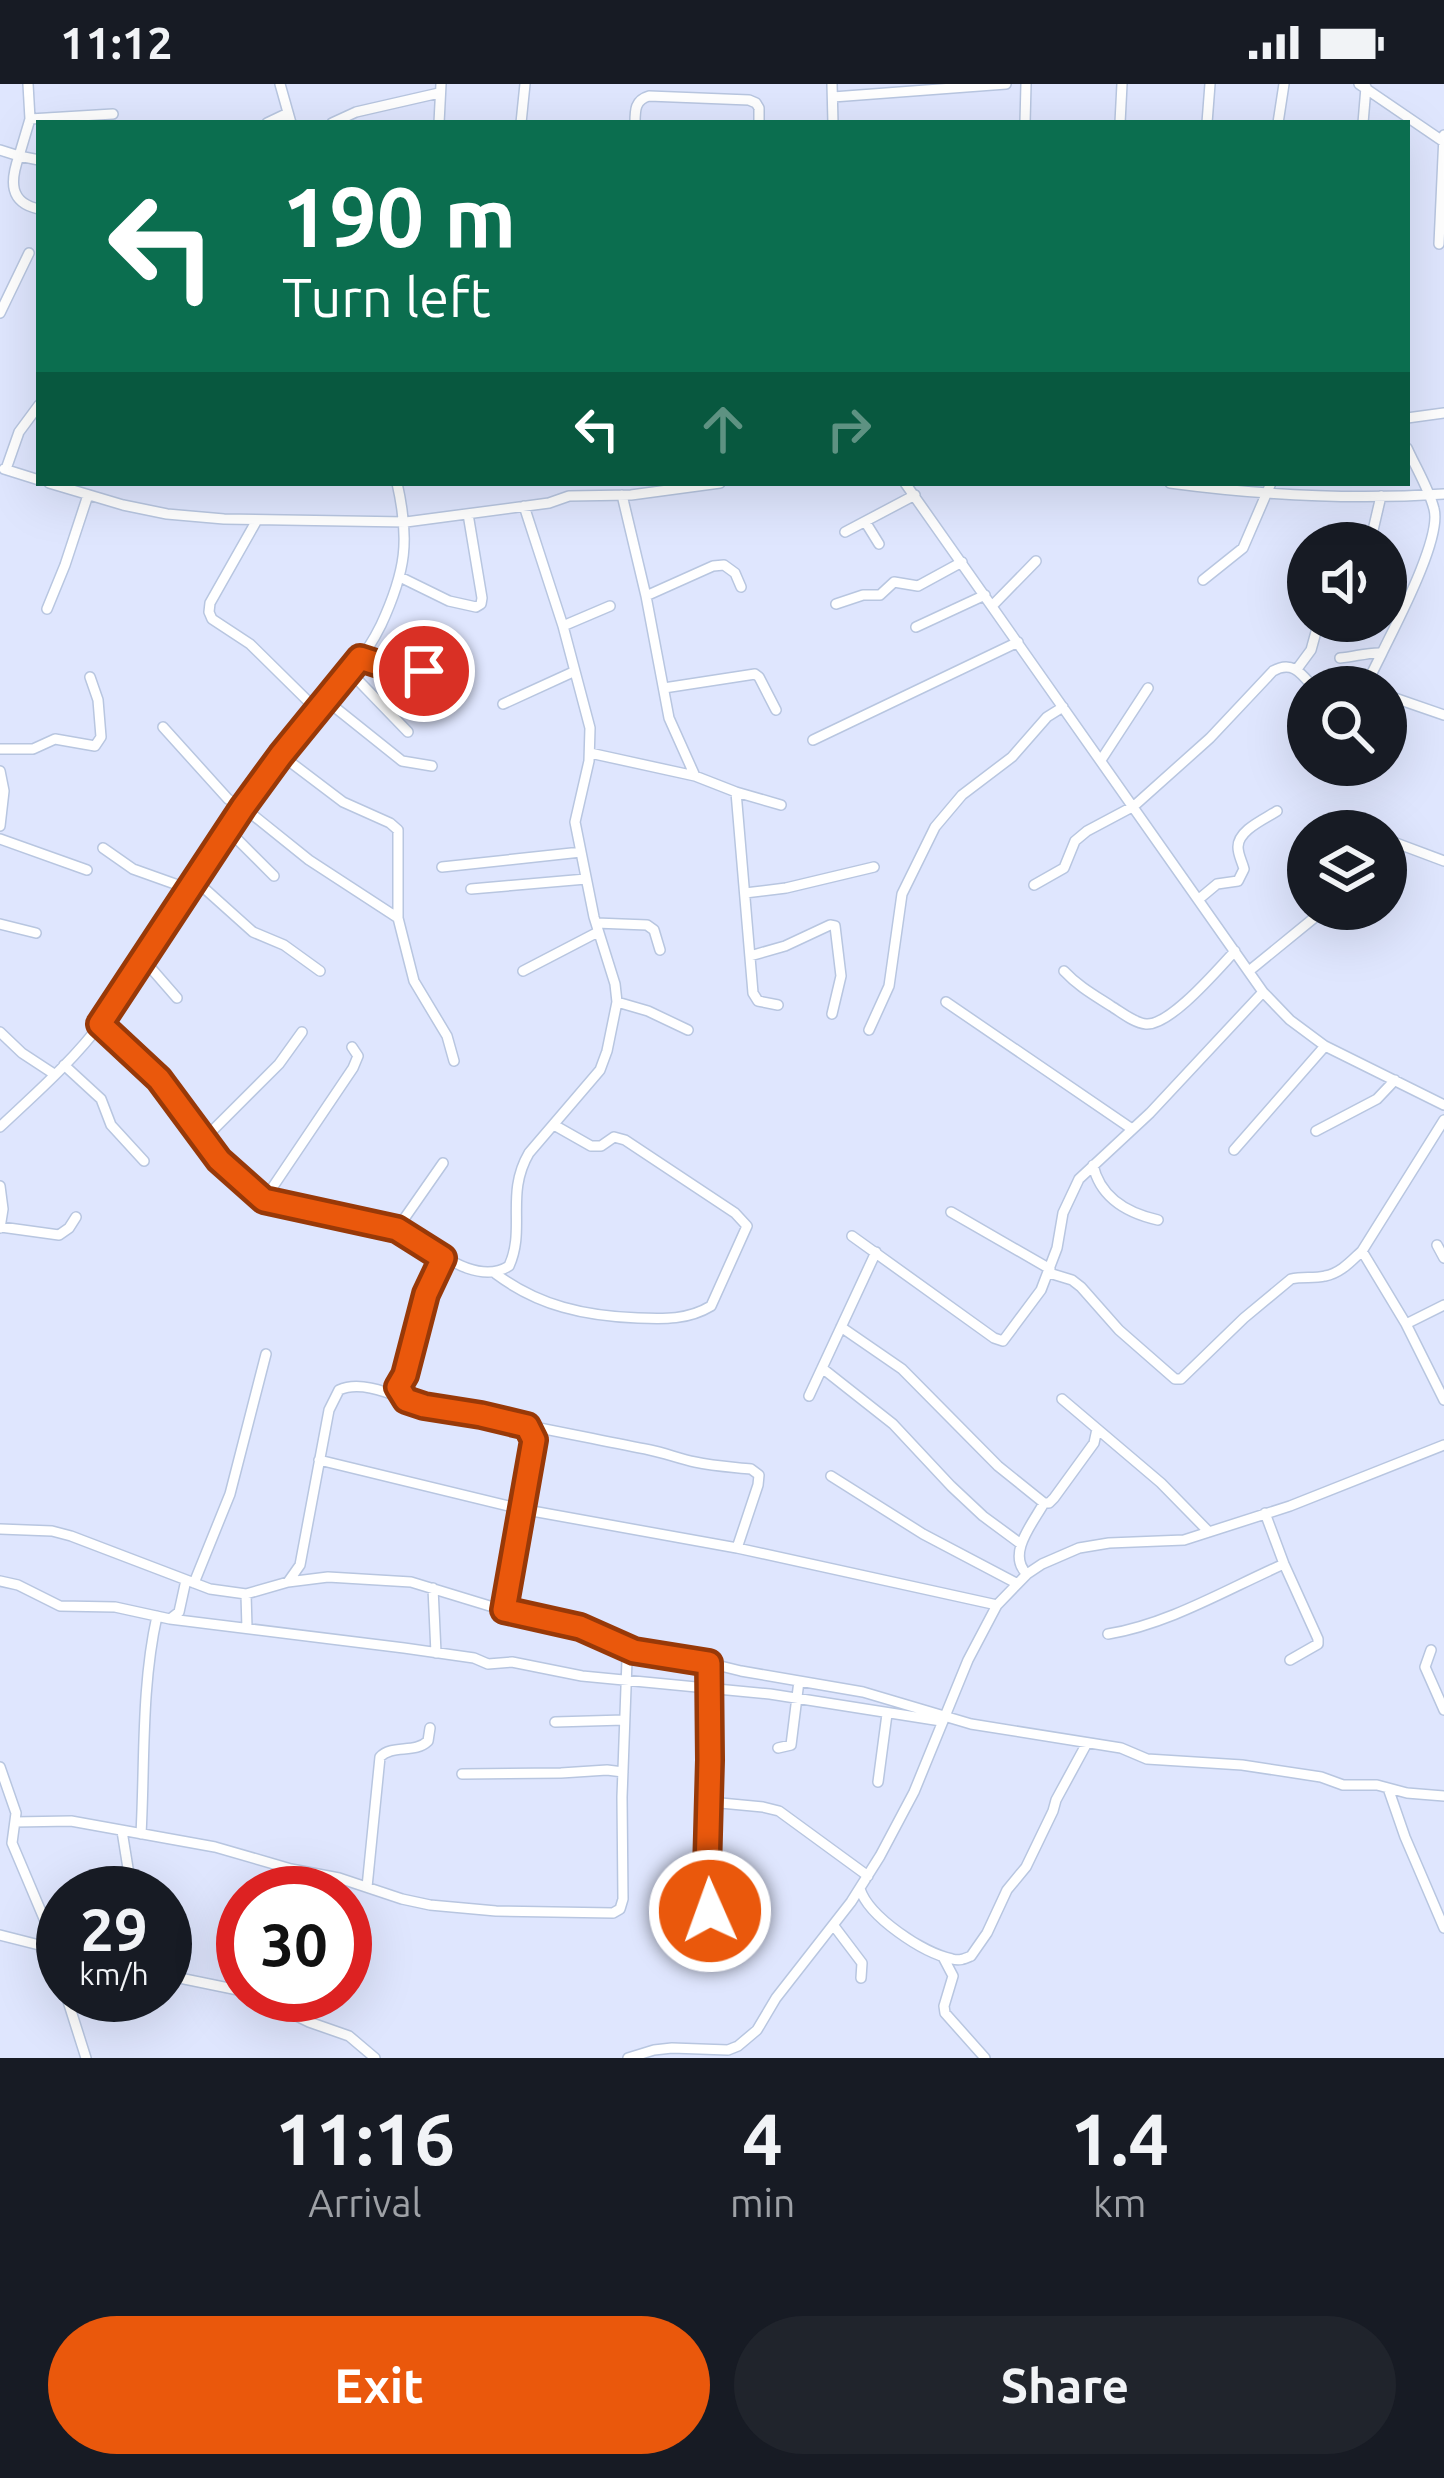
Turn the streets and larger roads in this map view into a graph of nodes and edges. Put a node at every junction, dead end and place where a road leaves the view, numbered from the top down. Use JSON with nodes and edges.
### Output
{"nodes":[{"id":1,"x":28,"y":84,"type":"edge"},
{"id":2,"x":280,"y":84,"type":"edge"},
{"id":3,"x":525,"y":84,"type":"edge"},
{"id":4,"x":832,"y":84,"type":"edge"},
{"id":5,"x":1006,"y":84,"type":"edge"},
{"id":6,"x":1026,"y":84,"type":"edge"},
{"id":7,"x":1122,"y":84,"type":"edge"},
{"id":8,"x":1210,"y":84,"type":"edge"},
{"id":9,"x":1283,"y":84,"type":"edge"},
{"id":10,"x":1364,"y":85,"type":"edge"},
{"id":11,"x":440,"y":89,"type":"edge"},
{"id":12,"x":833,"y":97,"type":"junction"},
{"id":13,"x":113,"y":114,"type":"dead end"},
{"id":14,"x":290,"y":118,"type":"edge"},
{"id":15,"x":30,"y":119,"type":"junction"},
{"id":16,"x":339,"y":120,"type":"edge"},
{"id":17,"x":439,"y":120,"type":"edge"},
{"id":18,"x":521,"y":120,"type":"edge"},
{"id":19,"x":635,"y":120,"type":"edge"},
{"id":20,"x":759,"y":120,"type":"edge"},
{"id":21,"x":833,"y":120,"type":"edge"},
{"id":22,"x":1025,"y":120,"type":"edge"},
{"id":23,"x":1120,"y":120,"type":"edge"},
{"id":24,"x":1207,"y":120,"type":"edge"},
{"id":25,"x":1278,"y":120,"type":"edge"},
{"id":26,"x":1364,"y":120,"type":"edge"},
{"id":27,"x":1444,"y":139,"type":"edge"},
{"id":28,"x":0,"y":150,"type":"edge"},
{"id":29,"x":19,"y":156,"type":"junction"},
{"id":30,"x":36,"y":159,"type":"edge"},
{"id":31,"x":36,"y":208,"type":"edge"},
{"id":32,"x":1439,"y":244,"type":"dead end"},
{"id":33,"x":29,"y":253,"type":"dead end"},
{"id":34,"x":2,"y":305,"type":"edge"},
{"id":35,"x":36,"y":409,"type":"edge"},
{"id":36,"x":1444,"y":413,"type":"edge"},
{"id":37,"x":1410,"y":418,"type":"edge"},
{"id":38,"x":1410,"y":455,"type":"edge"},
{"id":39,"x":3,"y":468,"type":"edge"},
{"id":40,"x":36,"y":479,"type":"edge"},
{"id":41,"x":72,"y":486,"type":"edge"},
{"id":42,"x":398,"y":486,"type":"edge"},
{"id":43,"x":908,"y":486,"type":"edge"},
{"id":44,"x":1229,"y":486,"type":"edge"},
{"id":45,"x":1350,"y":486,"type":"edge"},
{"id":46,"x":652,"y":488,"type":"edge"},
{"id":47,"x":1269,"y":488,"type":"edge"},
{"id":48,"x":1444,"y":494,"type":"edge"},
{"id":49,"x":88,"y":495,"type":"junction"},
{"id":50,"x":622,"y":495,"type":"junction"},
{"id":51,"x":915,"y":495,"type":"junction"},
{"id":52,"x":1428,"y":495,"type":"junction"},
{"id":53,"x":1346,"y":496,"type":"junction"},
{"id":54,"x":1381,"y":496,"type":"junction"},
{"id":55,"x":524,"y":506,"type":"junction"},
{"id":56,"x":468,"y":514,"type":"junction"},
{"id":57,"x":257,"y":520,"type":"junction"},
{"id":58,"x":406,"y":522,"type":"junction"},
{"id":59,"x":1375,"y":522,"type":"edge"},
{"id":60,"x":866,"y":523,"type":"junction"},
{"id":61,"x":845,"y":532,"type":"dead end"},
{"id":62,"x":879,"y":544,"type":"dead end"},
{"id":63,"x":1036,"y":561,"type":"dead end"},
{"id":64,"x":962,"y":562,"type":"junction"},
{"id":65,"x":400,"y":577,"type":"junction"},
{"id":66,"x":1203,"y":580,"type":"dead end"},
{"id":67,"x":741,"y":587,"type":"dead end"},
{"id":68,"x":985,"y":595,"type":"junction"},
{"id":69,"x":646,"y":596,"type":"junction"},
{"id":70,"x":836,"y":604,"type":"dead end"},
{"id":71,"x":992,"y":605,"type":"junction"},
{"id":72,"x":610,"y":606,"type":"dead end"},
{"id":73,"x":47,"y":609,"type":"dead end"},
{"id":74,"x":563,"y":626,"type":"junction"},
{"id":75,"x":916,"y":627,"type":"dead end"},
{"id":76,"x":1018,"y":642,"type":"junction"},
{"id":77,"x":1382,"y":653,"type":"junction"},
{"id":78,"x":360,"y":658,"type":"junction"},
{"id":79,"x":1340,"y":658,"type":"dead end"},
{"id":80,"x":1376,"y":666,"type":"edge"},
{"id":81,"x":1287,"y":667,"type":"edge"},
{"id":82,"x":573,"y":672,"type":"junction"},
{"id":83,"x":350,"y":673,"type":"junction"},
{"id":84,"x":91,"y":677,"type":"dead end"},
{"id":85,"x":447,"y":677,"type":"dead end"},
{"id":86,"x":664,"y":688,"type":"junction"},
{"id":87,"x":1148,"y":688,"type":"dead end"},
{"id":88,"x":327,"y":701,"type":"junction"},
{"id":89,"x":1407,"y":702,"type":"edge"},
{"id":90,"x":503,"y":704,"type":"dead end"},
{"id":91,"x":1064,"y":707,"type":"junction"},
{"id":92,"x":776,"y":710,"type":"dead end"},
{"id":93,"x":318,"y":711,"type":"junction"},
{"id":94,"x":1444,"y":715,"type":"edge"},
{"id":95,"x":163,"y":727,"type":"dead end"},
{"id":96,"x":408,"y":732,"type":"dead end"},
{"id":97,"x":813,"y":740,"type":"dead end"},
{"id":98,"x":0,"y":749,"type":"edge"},
{"id":99,"x":590,"y":753,"type":"junction"},
{"id":100,"x":281,"y":755,"type":"junction"},
{"id":101,"x":1101,"y":760,"type":"junction"},
{"id":102,"x":431,"y":766,"type":"dead end"},
{"id":103,"x":0,"y":771,"type":"edge"},
{"id":104,"x":695,"y":776,"type":"junction"},
{"id":105,"x":736,"y":792,"type":"junction"},
{"id":106,"x":781,"y":806,"type":"dead end"},
{"id":107,"x":1134,"y":806,"type":"junction"},
{"id":108,"x":243,"y":807,"type":"junction"},
{"id":109,"x":1277,"y":811,"type":"dead end"},
{"id":110,"x":0,"y":826,"type":"edge"},
{"id":111,"x":228,"y":830,"type":"junction"},
{"id":112,"x":0,"y":839,"type":"edge"},
{"id":113,"x":1407,"y":847,"type":"edge"},
{"id":114,"x":103,"y":848,"type":"dead end"},
{"id":115,"x":581,"y":852,"type":"junction"},
{"id":116,"x":1444,"y":861,"type":"edge"},
{"id":117,"x":442,"y":867,"type":"dead end"},
{"id":118,"x":874,"y":867,"type":"dead end"},
{"id":119,"x":87,"y":870,"type":"dead end"},
{"id":120,"x":274,"y":877,"type":"dead end"},
{"id":121,"x":586,"y":879,"type":"junction"},
{"id":122,"x":192,"y":884,"type":"junction"},
{"id":123,"x":1034,"y":885,"type":"dead end"},
{"id":124,"x":471,"y":889,"type":"dead end"},
{"id":125,"x":745,"y":893,"type":"junction"},
{"id":126,"x":1199,"y":899,"type":"junction"},
{"id":127,"x":398,"y":919,"type":"junction"},
{"id":128,"x":0,"y":924,"type":"edge"},
{"id":129,"x":597,"y":927,"type":"junction"},
{"id":130,"x":1299,"y":930,"type":"edge"},
{"id":131,"x":36,"y":933,"type":"dead end"},
{"id":132,"x":660,"y":950,"type":"dead end"},
{"id":133,"x":1235,"y":951,"type":"junction"},
{"id":134,"x":750,"y":956,"type":"junction"},
{"id":135,"x":143,"y":959,"type":"junction"},
{"id":136,"x":320,"y":970,"type":"dead end"},
{"id":137,"x":523,"y":971,"type":"dead end"},
{"id":138,"x":1064,"y":971,"type":"dead end"},
{"id":139,"x":1249,"y":971,"type":"junction"},
{"id":140,"x":1264,"y":992,"type":"junction"},
{"id":141,"x":177,"y":998,"type":"dead end"},
{"id":142,"x":617,"y":1002,"type":"junction"},
{"id":143,"x":946,"y":1002,"type":"dead end"},
{"id":144,"x":778,"y":1005,"type":"dead end"},
{"id":145,"x":832,"y":1014,"type":"dead end"},
{"id":146,"x":100,"y":1024,"type":"junction"},
{"id":147,"x":688,"y":1030,"type":"dead end"},
{"id":148,"x":869,"y":1030,"type":"dead end"},
{"id":149,"x":0,"y":1032,"type":"edge"},
{"id":150,"x":302,"y":1032,"type":"dead end"},
{"id":151,"x":1325,"y":1046,"type":"junction"},
{"id":152,"x":352,"y":1047,"type":"dead end"},
{"id":153,"x":454,"y":1061,"type":"dead end"},
{"id":154,"x":64,"y":1064,"type":"junction"},
{"id":155,"x":55,"y":1074,"type":"junction"},
{"id":156,"x":1395,"y":1080,"type":"junction"},
{"id":157,"x":1444,"y":1105,"type":"edge"},
{"id":158,"x":1444,"y":1120,"type":"edge"},
{"id":159,"x":554,"y":1125,"type":"junction"},
{"id":160,"x":0,"y":1127,"type":"edge"},
{"id":161,"x":1132,"y":1129,"type":"junction"},
{"id":162,"x":1316,"y":1131,"type":"dead end"},
{"id":163,"x":203,"y":1140,"type":"junction"},
{"id":164,"x":1234,"y":1150,"type":"dead end"},
{"id":165,"x":144,"y":1161,"type":"dead end"},
{"id":166,"x":443,"y":1163,"type":"dead end"},
{"id":167,"x":1093,"y":1165,"type":"junction"},
{"id":168,"x":0,"y":1186,"type":"edge"},
{"id":169,"x":264,"y":1200,"type":"junction"},
{"id":170,"x":951,"y":1212,"type":"dead end"},
{"id":171,"x":76,"y":1217,"type":"dead end"},
{"id":172,"x":1158,"y":1220,"type":"dead end"},
{"id":173,"x":0,"y":1227,"type":"edge"},
{"id":174,"x":397,"y":1229,"type":"junction"},
{"id":175,"x":853,"y":1235,"type":"dead end"},
{"id":176,"x":1437,"y":1245,"type":"dead end"},
{"id":177,"x":1362,"y":1251,"type":"junction"},
{"id":178,"x":876,"y":1252,"type":"junction"},
{"id":179,"x":443,"y":1258,"type":"junction"},
{"id":180,"x":1444,"y":1258,"type":"edge"},
{"id":181,"x":1049,"y":1271,"type":"junction"},
{"id":182,"x":494,"y":1272,"type":"junction"},
{"id":183,"x":1444,"y":1305,"type":"edge"},
{"id":184,"x":1406,"y":1324,"type":"junction"},
{"id":185,"x":841,"y":1327,"type":"junction"},
{"id":186,"x":266,"y":1354,"type":"dead end"},
{"id":187,"x":822,"y":1368,"type":"junction"},
{"id":188,"x":393,"y":1390,"type":"junction"},
{"id":189,"x":809,"y":1396,"type":"dead end"},
{"id":190,"x":1062,"y":1399,"type":"dead end"},
{"id":191,"x":1444,"y":1400,"type":"edge"},
{"id":192,"x":537,"y":1434,"type":"junction"},
{"id":193,"x":1102,"y":1434,"type":"junction"},
{"id":194,"x":1444,"y":1445,"type":"edge"},
{"id":195,"x":319,"y":1460,"type":"junction"},
{"id":196,"x":831,"y":1476,"type":"dead end"},
{"id":197,"x":1044,"y":1503,"type":"junction"},
{"id":198,"x":520,"y":1509,"type":"junction"},
{"id":199,"x":1265,"y":1513,"type":"junction"},
{"id":200,"x":0,"y":1529,"type":"edge"},
{"id":201,"x":1209,"y":1532,"type":"junction"},
{"id":202,"x":1022,"y":1544,"type":"junction"},
{"id":203,"x":736,"y":1548,"type":"junction"},
{"id":204,"x":1284,"y":1564,"type":"junction"},
{"id":205,"x":300,"y":1565,"type":"junction"},
{"id":206,"x":1027,"y":1574,"type":"junction"},
{"id":207,"x":315,"y":1578,"type":"junction"},
{"id":208,"x":0,"y":1581,"type":"edge"},
{"id":209,"x":190,"y":1582,"type":"junction"},
{"id":210,"x":288,"y":1582,"type":"junction"},
{"id":211,"x":1016,"y":1583,"type":"junction"},
{"id":212,"x":434,"y":1588,"type":"junction"},
{"id":213,"x":246,"y":1594,"type":"junction"},
{"id":214,"x":998,"y":1605,"type":"junction"},
{"id":215,"x":504,"y":1610,"type":"junction"},
{"id":216,"x":157,"y":1616,"type":"junction"},
{"id":217,"x":178,"y":1617,"type":"junction"},
{"id":218,"x":247,"y":1628,"type":"junction"},
{"id":219,"x":1108,"y":1634,"type":"dead end"},
{"id":220,"x":1431,"y":1650,"type":"dead end"},
{"id":221,"x":436,"y":1653,"type":"junction"},
{"id":222,"x":631,"y":1655,"type":"junction"},
{"id":223,"x":1290,"y":1660,"type":"dead end"},
{"id":224,"x":709,"y":1663,"type":"junction"},
{"id":225,"x":626,"y":1678,"type":"junction"},
{"id":226,"x":799,"y":1681,"type":"junction"},
{"id":227,"x":708,"y":1689,"type":"junction"},
{"id":228,"x":796,"y":1698,"type":"junction"},
{"id":229,"x":1444,"y":1710,"type":"edge"},
{"id":230,"x":887,"y":1714,"type":"junction"},
{"id":231,"x":942,"y":1718,"type":"junction"},
{"id":232,"x":624,"y":1720,"type":"junction"},
{"id":233,"x":555,"y":1721,"type":"dead end"},
{"id":234,"x":430,"y":1728,"type":"dead end"},
{"id":235,"x":1073,"y":1740,"type":"junction"},
{"id":236,"x":1087,"y":1743,"type":"junction"},
{"id":237,"x":778,"y":1748,"type":"dead end"},
{"id":238,"x":1081,"y":1754,"type":"junction"},
{"id":239,"x":0,"y":1767,"type":"edge"},
{"id":240,"x":622,"y":1772,"type":"junction"},
{"id":241,"x":462,"y":1774,"type":"dead end"},
{"id":242,"x":878,"y":1782,"type":"dead end"},
{"id":243,"x":1388,"y":1788,"type":"junction"},
{"id":244,"x":1444,"y":1796,"type":"edge"},
{"id":245,"x":710,"y":1802,"type":"junction"},
{"id":246,"x":15,"y":1822,"type":"junction"},
{"id":247,"x":122,"y":1831,"type":"junction"},
{"id":248,"x":141,"y":1834,"type":"junction"},
{"id":249,"x":128,"y":1866,"type":"edge"},
{"id":250,"x":282,"y":1866,"type":"edge"},
{"id":251,"x":369,"y":1866,"type":"edge"},
{"id":252,"x":868,"y":1876,"type":"junction"},
{"id":253,"x":372,"y":1889,"type":"edge"},
{"id":254,"x":36,"y":1900,"type":"edge"},
{"id":255,"x":857,"y":1901,"type":"junction"},
{"id":256,"x":834,"y":1926,"type":"junction"},
{"id":257,"x":1444,"y":1928,"type":"edge"},
{"id":258,"x":0,"y":1936,"type":"edge"},
{"id":259,"x":36,"y":1945,"type":"edge"},
{"id":260,"x":720,"y":1946,"type":"dead end"},
{"id":261,"x":941,"y":1955,"type":"junction"},
{"id":262,"x":861,"y":1978,"type":"dead end"},
{"id":263,"x":75,"y":2022,"type":"edge"},
{"id":264,"x":309,"y":2022,"type":"edge"},
{"id":265,"x":656,"y":2054,"type":"edge"},
{"id":266,"x":730,"y":2054,"type":"edge"},
{"id":267,"x":373,"y":2057,"type":"edge"},
{"id":268,"x":86,"y":2058,"type":"edge"},
{"id":269,"x":628,"y":2058,"type":"edge"},
{"id":270,"x":986,"y":2058,"type":"edge"}],
"edges":[{"from":1,"to":15,"type":"street"},
{"from":2,"to":14,"type":"street"},
{"from":3,"to":18,"type":"street"},
{"from":4,"to":12,"type":"street"},
{"from":5,"to":12,"type":"street"},
{"from":6,"to":22,"type":"street"},
{"from":7,"to":23,"type":"street"},
{"from":8,"to":24,"type":"street"},
{"from":9,"to":25,"type":"street"},
{"from":10,"to":26,"type":"street"},
{"from":10,"to":27,"type":"street"},
{"from":11,"to":16,"type":"street"},
{"from":11,"to":17,"type":"street"},
{"from":12,"to":21,"type":"street"},
{"from":13,"to":15,"type":"street"},
{"from":15,"to":29,"type":"street"},
{"from":19,"to":20,"type":"street"},
{"from":27,"to":32,"type":"street"},
{"from":28,"to":29,"type":"street"},
{"from":29,"to":30,"type":"street"},
{"from":29,"to":31,"type":"street"},
{"from":33,"to":34,"type":"street"},
{"from":35,"to":39,"type":"street"},
{"from":36,"to":37,"type":"street"},
{"from":38,"to":52,"type":"street"},
{"from":39,"to":40,"type":"street"},
{"from":41,"to":49,"type":"street"},
{"from":42,"to":58,"type":"street"},
{"from":43,"to":51,"type":"street"},
{"from":44,"to":47,"type":"street"},
{"from":45,"to":53,"type":"street"},
{"from":46,"to":50,"type":"street"},
{"from":47,"to":53,"type":"street"},
{"from":47,"to":66,"type":"street"},
{"from":48,"to":52,"type":"street"},
{"from":49,"to":57,"type":"street"},
{"from":49,"to":73,"type":"street"},
{"from":50,"to":55,"type":"street"},
{"from":50,"to":69,"type":"street"},
{"from":51,"to":60,"type":"street"},
{"from":51,"to":64,"type":"street"},
{"from":52,"to":54,"type":"street"},
{"from":52,"to":77,"type":"street"},
{"from":53,"to":54,"type":"street"},
{"from":54,"to":59,"type":"street"},
{"from":55,"to":56,"type":"street"},
{"from":55,"to":74,"type":"street"},
{"from":56,"to":58,"type":"street"},
{"from":56,"to":65,"type":"street"},
{"from":57,"to":58,"type":"street"},
{"from":57,"to":93,"type":"street"},
{"from":58,"to":65,"type":"street"},
{"from":60,"to":61,"type":"street"},
{"from":60,"to":62,"type":"street"},
{"from":63,"to":71,"type":"street"},
{"from":64,"to":68,"type":"street"},
{"from":64,"to":70,"type":"street"},
{"from":65,"to":78,"type":"street"},
{"from":67,"to":69,"type":"street"},
{"from":68,"to":71,"type":"street"},
{"from":68,"to":75,"type":"street"},
{"from":69,"to":86,"type":"street"},
{"from":71,"to":76,"type":"street"},
{"from":72,"to":74,"type":"street"},
{"from":74,"to":82,"type":"street"},
{"from":76,"to":91,"type":"street"},
{"from":76,"to":97,"type":"street"},
{"from":77,"to":79,"type":"street"},
{"from":77,"to":80,"type":"street"},
{"from":78,"to":83,"type":"street"},
{"from":78,"to":85,"type":"street"},
{"from":81,"to":107,"type":"street"},
{"from":82,"to":90,"type":"street"},
{"from":82,"to":99,"type":"street"},
{"from":83,"to":88,"type":"street"},
{"from":83,"to":96,"type":"street"},
{"from":84,"to":98,"type":"street"},
{"from":86,"to":92,"type":"street"},
{"from":86,"to":104,"type":"street"},
{"from":87,"to":101,"type":"street"},
{"from":88,"to":93,"type":"street"},
{"from":88,"to":102,"type":"street"},
{"from":89,"to":94,"type":"street"},
{"from":91,"to":101,"type":"street"},
{"from":91,"to":148,"type":"street"},
{"from":93,"to":100,"type":"street"},
{"from":95,"to":108,"type":"street"},
{"from":99,"to":104,"type":"street"},
{"from":99,"to":115,"type":"street"},
{"from":100,"to":108,"type":"street"},
{"from":100,"to":127,"type":"street"},
{"from":101,"to":107,"type":"street"},
{"from":103,"to":110,"type":"street"},
{"from":104,"to":105,"type":"street"},
{"from":105,"to":106,"type":"street"},
{"from":105,"to":125,"type":"street"},
{"from":107,"to":123,"type":"street"},
{"from":107,"to":126,"type":"street"},
{"from":108,"to":111,"type":"street"},
{"from":108,"to":127,"type":"street"},
{"from":109,"to":126,"type":"street"},
{"from":111,"to":120,"type":"street"},
{"from":111,"to":122,"type":"street"},
{"from":112,"to":119,"type":"street"},
{"from":113,"to":116,"type":"street"},
{"from":114,"to":122,"type":"street"},
{"from":115,"to":117,"type":"street"},
{"from":115,"to":121,"type":"street"},
{"from":118,"to":125,"type":"street"},
{"from":121,"to":124,"type":"street"},
{"from":121,"to":129,"type":"street"},
{"from":122,"to":135,"type":"street"},
{"from":122,"to":136,"type":"street"},
{"from":125,"to":134,"type":"street"},
{"from":126,"to":133,"type":"street"},
{"from":127,"to":153,"type":"street"},
{"from":128,"to":131,"type":"street"},
{"from":129,"to":132,"type":"street"},
{"from":129,"to":137,"type":"street"},
{"from":129,"to":142,"type":"street"},
{"from":130,"to":139,"type":"street"},
{"from":133,"to":138,"type":"street"},
{"from":133,"to":139,"type":"street"},
{"from":134,"to":144,"type":"street"},
{"from":134,"to":145,"type":"street"},
{"from":135,"to":141,"type":"street"},
{"from":135,"to":146,"type":"street"},
{"from":139,"to":140,"type":"street"},
{"from":140,"to":151,"type":"street"},
{"from":140,"to":161,"type":"street"},
{"from":142,"to":147,"type":"street"},
{"from":142,"to":159,"type":"street"},
{"from":143,"to":161,"type":"street"},
{"from":146,"to":154,"type":"street"},
{"from":146,"to":163,"type":"street"},
{"from":149,"to":155,"type":"street"},
{"from":150,"to":163,"type":"street"},
{"from":151,"to":156,"type":"street"},
{"from":151,"to":164,"type":"street"},
{"from":152,"to":169,"type":"street"},
{"from":154,"to":155,"type":"street"},
{"from":154,"to":165,"type":"street"},
{"from":155,"to":160,"type":"street"},
{"from":156,"to":157,"type":"street"},
{"from":156,"to":162,"type":"street"},
{"from":158,"to":177,"type":"street"},
{"from":159,"to":182,"type":"street"},
{"from":159,"to":182,"type":"street"},
{"from":161,"to":167,"type":"street"},
{"from":163,"to":169,"type":"street"},
{"from":166,"to":174,"type":"street"},
{"from":167,"to":172,"type":"street"},
{"from":167,"to":181,"type":"street"},
{"from":168,"to":173,"type":"street"},
{"from":169,"to":174,"type":"street"},
{"from":170,"to":181,"type":"street"},
{"from":171,"to":173,"type":"street"},
{"from":174,"to":179,"type":"street"},
{"from":175,"to":178,"type":"street"},
{"from":176,"to":180,"type":"street"},
{"from":177,"to":181,"type":"street"},
{"from":177,"to":184,"type":"street"},
{"from":178,"to":181,"type":"street"},
{"from":178,"to":185,"type":"street"},
{"from":179,"to":182,"type":"street"},
{"from":179,"to":188,"type":"street"},
{"from":183,"to":184,"type":"street"},
{"from":184,"to":191,"type":"street"},
{"from":185,"to":187,"type":"street"},
{"from":185,"to":197,"type":"street"},
{"from":186,"to":209,"type":"street"},
{"from":187,"to":189,"type":"street"},
{"from":187,"to":202,"type":"street"},
{"from":188,"to":192,"type":"street"},
{"from":188,"to":195,"type":"street"},
{"from":190,"to":193,"type":"street"},
{"from":192,"to":198,"type":"street"},
{"from":192,"to":203,"type":"street"},
{"from":193,"to":197,"type":"street"},
{"from":193,"to":201,"type":"street"},
{"from":194,"to":199,"type":"street"},
{"from":195,"to":198,"type":"street"},
{"from":195,"to":205,"type":"street"},
{"from":196,"to":211,"type":"street"},
{"from":197,"to":202,"type":"street"},
{"from":198,"to":203,"type":"street"},
{"from":198,"to":215,"type":"street"},
{"from":199,"to":201,"type":"street"},
{"from":199,"to":204,"type":"street"},
{"from":200,"to":209,"type":"street"},
{"from":201,"to":206,"type":"street"},
{"from":202,"to":206,"type":"street"},
{"from":203,"to":214,"type":"street"},
{"from":204,"to":219,"type":"street"},
{"from":204,"to":223,"type":"street"},
{"from":205,"to":207,"type":"street"},
{"from":205,"to":210,"type":"street"},
{"from":206,"to":211,"type":"street"},
{"from":207,"to":210,"type":"street"},
{"from":207,"to":212,"type":"street"},
{"from":208,"to":216,"type":"street"},
{"from":209,"to":213,"type":"street"},
{"from":209,"to":217,"type":"street"},
{"from":210,"to":213,"type":"street"},
{"from":211,"to":214,"type":"street"},
{"from":212,"to":215,"type":"street"},
{"from":212,"to":221,"type":"street"},
{"from":213,"to":218,"type":"street"},
{"from":214,"to":231,"type":"street"},
{"from":215,"to":222,"type":"street"},
{"from":216,"to":217,"type":"street"},
{"from":216,"to":248,"type":"street"},
{"from":217,"to":218,"type":"street"},
{"from":218,"to":221,"type":"street"},
{"from":220,"to":229,"type":"street"},
{"from":221,"to":225,"type":"street"},
{"from":222,"to":224,"type":"street"},
{"from":222,"to":225,"type":"street"},
{"from":224,"to":226,"type":"street"},
{"from":224,"to":227,"type":"street"},
{"from":225,"to":227,"type":"street"},
{"from":225,"to":232,"type":"street"},
{"from":226,"to":228,"type":"street"},
{"from":226,"to":231,"type":"street"},
{"from":227,"to":228,"type":"street"},
{"from":227,"to":245,"type":"street"},
{"from":228,"to":230,"type":"street"},
{"from":228,"to":237,"type":"street"},
{"from":230,"to":231,"type":"street"},
{"from":230,"to":242,"type":"street"},
{"from":231,"to":235,"type":"street"},
{"from":231,"to":252,"type":"street"},
{"from":232,"to":233,"type":"street"},
{"from":232,"to":240,"type":"street"},
{"from":234,"to":251,"type":"street"},
{"from":235,"to":236,"type":"street"},
{"from":235,"to":238,"type":"street"},
{"from":236,"to":238,"type":"street"},
{"from":236,"to":243,"type":"street"},
{"from":238,"to":261,"type":"street"},
{"from":239,"to":246,"type":"street"},
{"from":240,"to":241,"type":"street"},
{"from":240,"to":253,"type":"street"},
{"from":243,"to":244,"type":"street"},
{"from":243,"to":257,"type":"street"},
{"from":245,"to":252,"type":"street"},
{"from":245,"to":260,"type":"street"},
{"from":246,"to":247,"type":"street"},
{"from":246,"to":254,"type":"street"},
{"from":247,"to":248,"type":"street"},
{"from":247,"to":249,"type":"street"},
{"from":248,"to":250,"type":"street"},
{"from":252,"to":255,"type":"street"},
{"from":255,"to":256,"type":"street"},
{"from":255,"to":261,"type":"street"},
{"from":256,"to":262,"type":"street"},
{"from":256,"to":266,"type":"street"},
{"from":258,"to":259,"type":"street"},
{"from":261,"to":270,"type":"street"},
{"from":263,"to":268,"type":"street"},
{"from":264,"to":267,"type":"street"},
{"from":265,"to":266,"type":"street"},
{"from":265,"to":269,"type":"street"}]}
